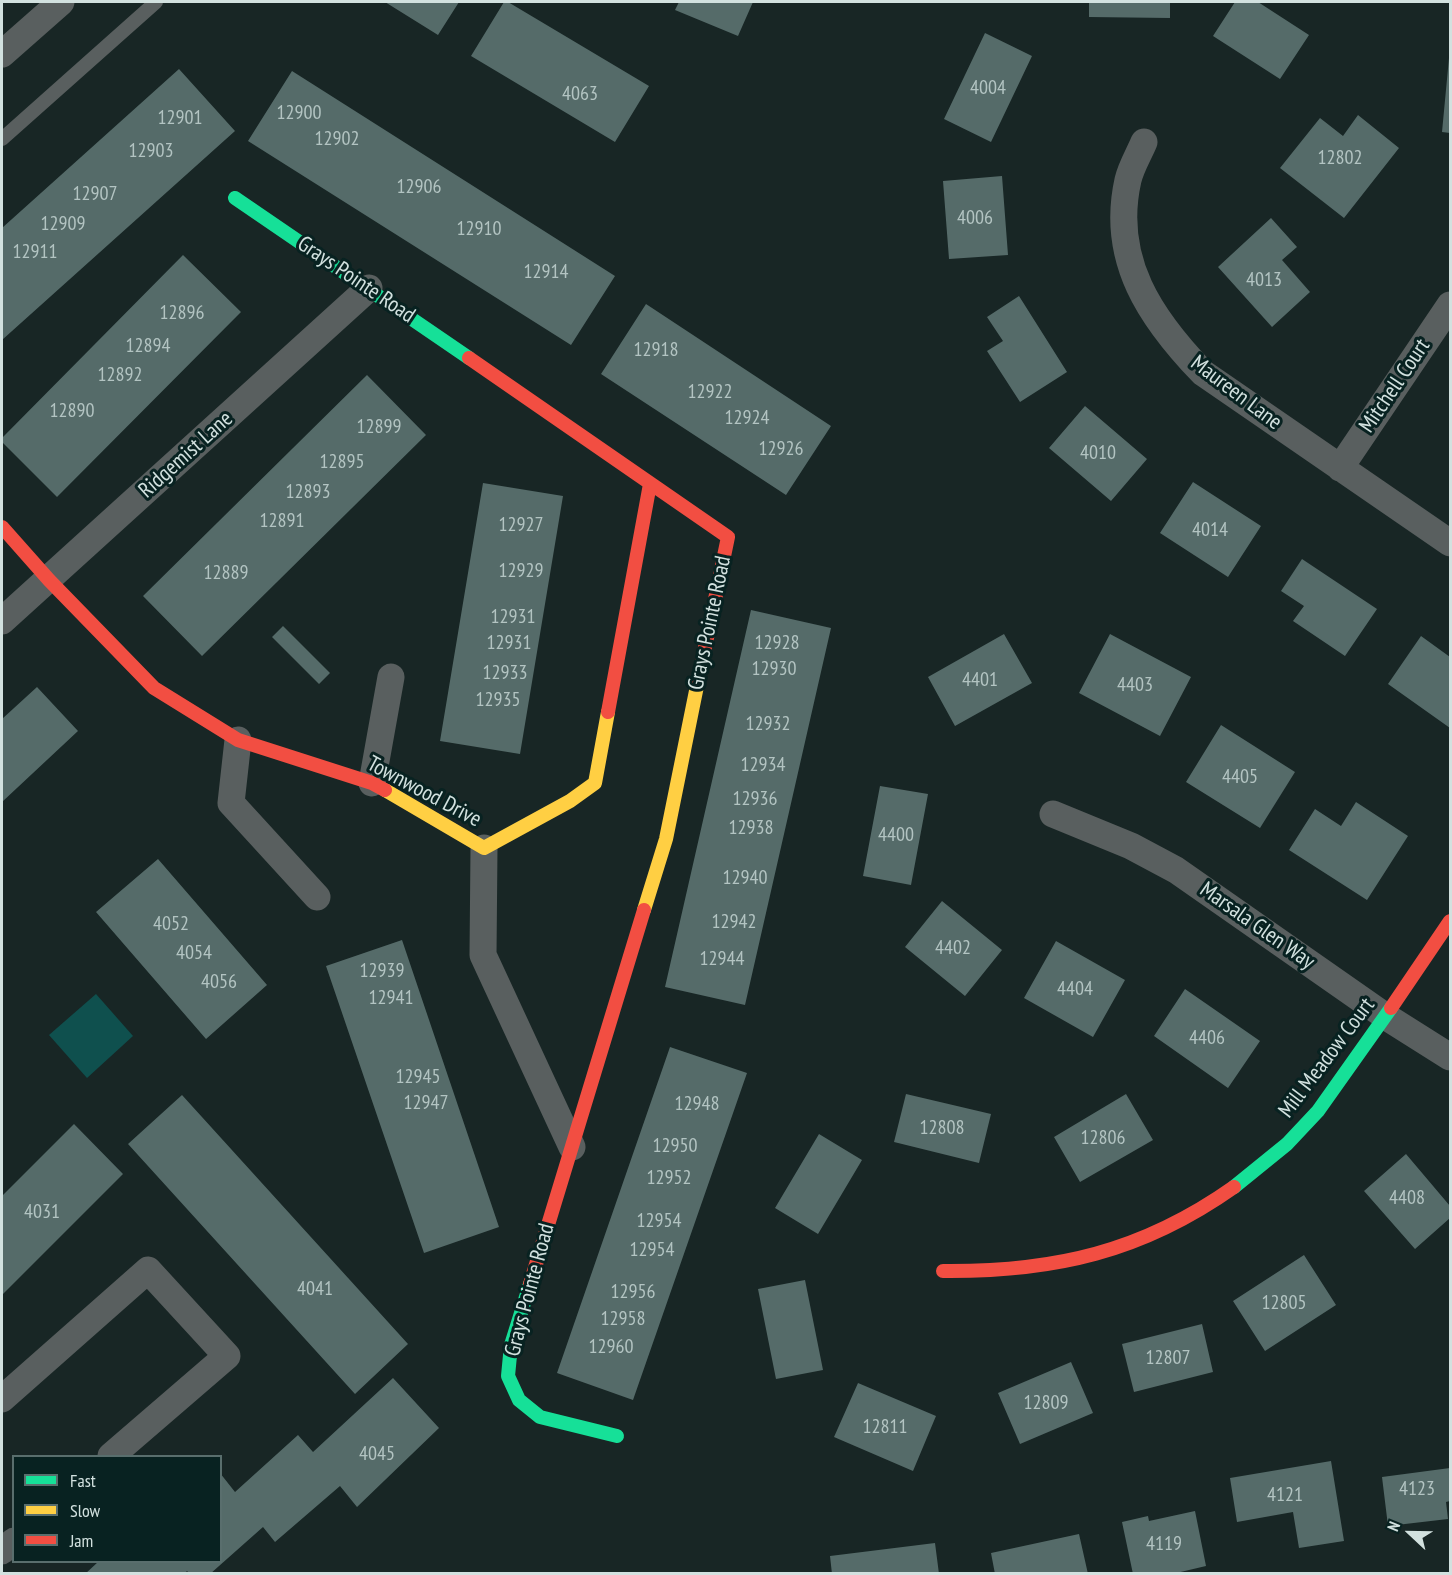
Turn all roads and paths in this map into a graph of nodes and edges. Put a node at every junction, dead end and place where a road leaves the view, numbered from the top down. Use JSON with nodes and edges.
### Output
{"nodes":[{"id":1,"x":61,"y":2,"type":"edge"},
{"id":2,"x":156,"y":2,"type":"edge"},
{"id":3,"x":2,"y":54,"type":"edge"},
{"id":4,"x":2,"y":139,"type":"edge"},
{"id":5,"x":1144,"y":142,"type":"dead end"},
{"id":6,"x":235,"y":198,"type":"dead end"},
{"id":7,"x":369,"y":288,"type":"junction"},
{"id":8,"x":1450,"y":305,"type":"edge"},
{"id":9,"x":1340,"y":468,"type":"junction"},
{"id":10,"x":650,"y":484,"type":"junction"},
{"id":11,"x":2,"y":527,"type":"edge"},
{"id":12,"x":1450,"y":543,"type":"edge"},
{"id":13,"x":49,"y":580,"type":"junction"},
{"id":14,"x":2,"y":621,"type":"edge"},
{"id":15,"x":392,"y":677,"type":"dead end"},
{"id":16,"x":238,"y":741,"type":"junction"},
{"id":17,"x":372,"y":783,"type":"junction"},
{"id":18,"x":1053,"y":813,"type":"dead end"},
{"id":19,"x":484,"y":848,"type":"junction"},
{"id":20,"x":317,"y":897,"type":"dead end"},
{"id":21,"x":1450,"y":921,"type":"edge"},
{"id":22,"x":1385,"y":1016,"type":"junction"},
{"id":23,"x":1450,"y":1057,"type":"edge"},
{"id":24,"x":572,"y":1147,"type":"junction"},
{"id":25,"x":943,"y":1271,"type":"dead end"},
{"id":26,"x":2,"y":1399,"type":"edge"},
{"id":27,"x":617,"y":1436,"type":"dead end"},
{"id":28,"x":112,"y":1455,"type":"edge"}],
"edges":[{"from":1,"to":3,"type":"street"},
{"from":2,"to":4,"type":"lane"},
{"from":5,"to":9,"type":"street","name":"Maureen Lane"},
{"from":6,"to":7,"type":"street","name":"Grays Pointe Road"},
{"from":7,"to":10,"type":"street","name":"Grays Pointe Road"},
{"from":7,"to":13,"type":"street","name":"Ridgemist Lane"},
{"from":8,"to":9,"type":"street","name":"Mitchell Court"},
{"from":9,"to":12,"type":"street","name":"Maureen Lane"},
{"from":10,"to":19,"type":"street","name":"Townwood Drive"},
{"from":10,"to":24,"type":"street","name":"Grays Pointe Road"},
{"from":11,"to":13,"type":"street","name":"Townwood Drive"},
{"from":13,"to":14,"type":"street","name":"Ridgemist Lane"},
{"from":13,"to":16,"type":"street","name":"Townwood Drive"},
{"from":15,"to":17,"type":"street"},
{"from":16,"to":17,"type":"street","name":"Townwood Drive"},
{"from":16,"to":20,"type":"street"},
{"from":17,"to":19,"type":"street","name":"Townwood Drive"},
{"from":18,"to":22,"type":"street","name":"Marsala Glen Way"},
{"from":19,"to":24,"type":"street"},
{"from":21,"to":22,"type":"street","name":"Mill Meadow Court"},
{"from":22,"to":23,"type":"street","name":"Marsala Glen Way"},
{"from":22,"to":25,"type":"street","name":"Mill Meadow Court"},
{"from":24,"to":27,"type":"street","name":"Grays Pointe Road"},
{"from":26,"to":28,"type":"street"}]}
